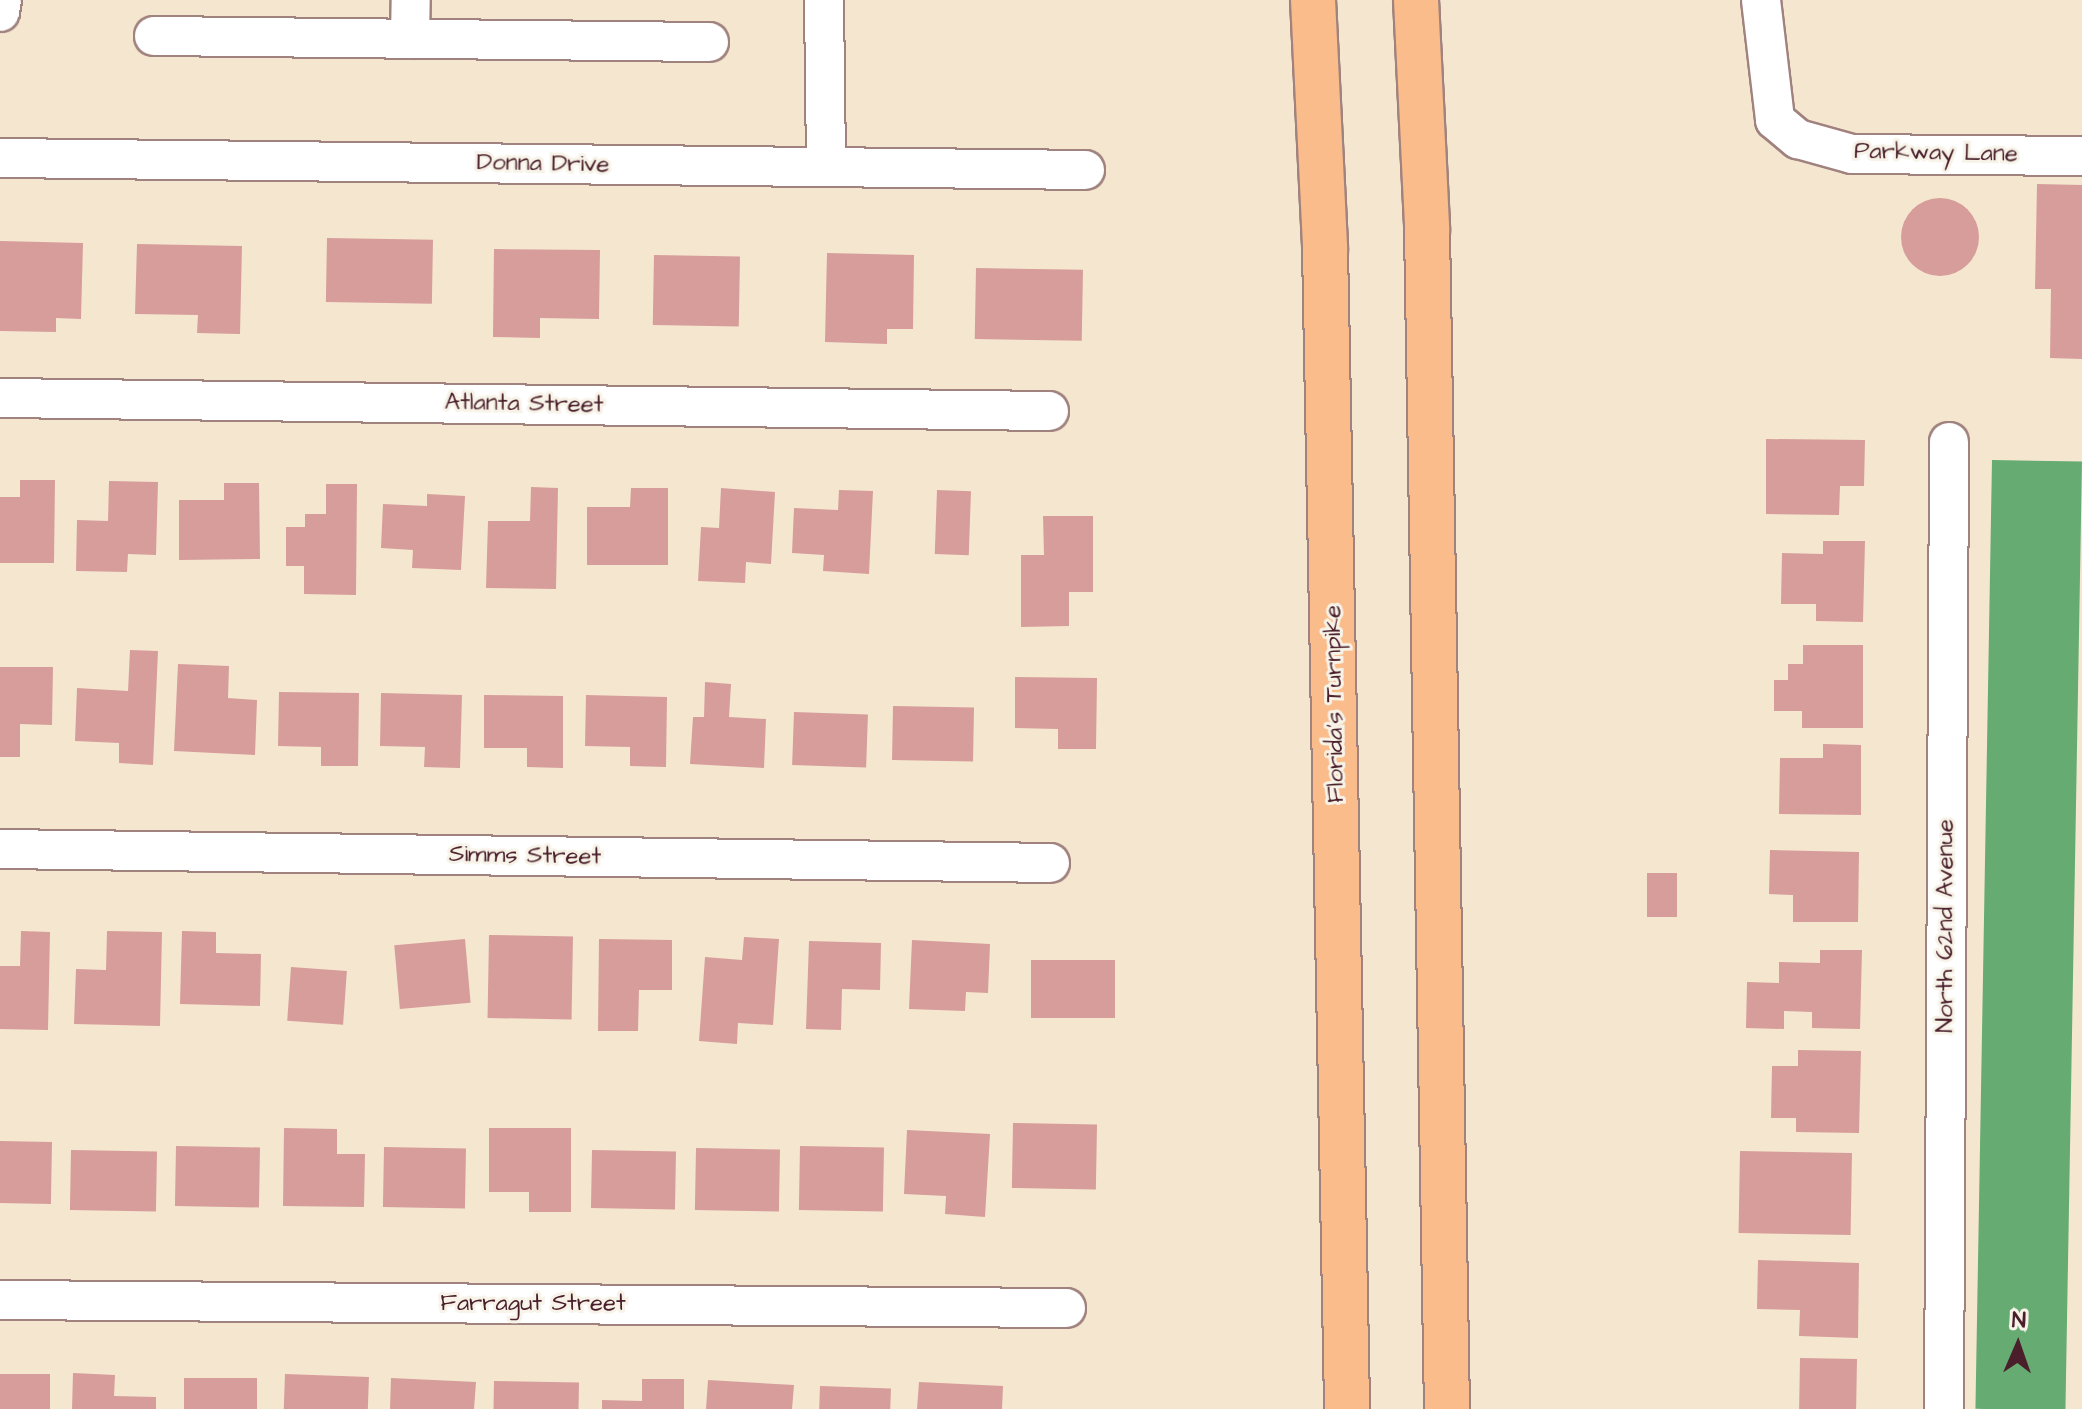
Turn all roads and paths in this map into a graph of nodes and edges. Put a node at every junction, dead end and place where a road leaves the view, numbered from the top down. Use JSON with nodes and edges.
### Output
{"nodes":[{"id":1,"x":2,"y":0,"type":"edge"},
{"id":2,"x":411,"y":0,"type":"edge"},
{"id":3,"x":824,"y":0,"type":"edge"},
{"id":4,"x":1313,"y":0,"type":"edge"},
{"id":5,"x":1416,"y":0,"type":"edge"},
{"id":6,"x":1761,"y":0,"type":"edge"},
{"id":7,"x":0,"y":12,"type":"edge"},
{"id":8,"x":154,"y":36,"type":"dead end"},
{"id":9,"x":410,"y":39,"type":"junction"},
{"id":10,"x":709,"y":42,"type":"dead end"},
{"id":11,"x":2082,"y":156,"type":"edge"},
{"id":12,"x":0,"y":158,"type":"edge"},
{"id":13,"x":826,"y":167,"type":"junction"},
{"id":14,"x":1085,"y":170,"type":"dead end"},
{"id":15,"x":0,"y":398,"type":"edge"},
{"id":16,"x":1049,"y":411,"type":"dead end"},
{"id":17,"x":1949,"y":442,"type":"dead end"},
{"id":18,"x":0,"y":849,"type":"edge"},
{"id":19,"x":1050,"y":863,"type":"dead end"},
{"id":20,"x":0,"y":1300,"type":"edge"},
{"id":21,"x":1066,"y":1308,"type":"dead end"},
{"id":22,"x":1347,"y":1409,"type":"edge"},
{"id":23,"x":1447,"y":1409,"type":"edge"},
{"id":24,"x":1944,"y":1409,"type":"edge"}],
"edges":[{"from":1,"to":7,"type":"street"},
{"from":2,"to":9,"type":"street"},
{"from":3,"to":13,"type":"street"},
{"from":4,"to":22,"type":"highway","name":"Florida's Turnpike"},
{"from":5,"to":23,"type":"highway"},
{"from":6,"to":11,"type":"street","name":"Parkway Lane"},
{"from":8,"to":9,"type":"street"},
{"from":9,"to":10,"type":"street"},
{"from":12,"to":13,"type":"street","name":"Donna Drive"},
{"from":13,"to":14,"type":"street","name":"Donna Drive"},
{"from":15,"to":16,"type":"street","name":"Atlanta Street"},
{"from":17,"to":24,"type":"street","name":"North 62nd Avenue"},
{"from":18,"to":19,"type":"street","name":"Simms Street"},
{"from":20,"to":21,"type":"street","name":"Farragut Street"}]}
